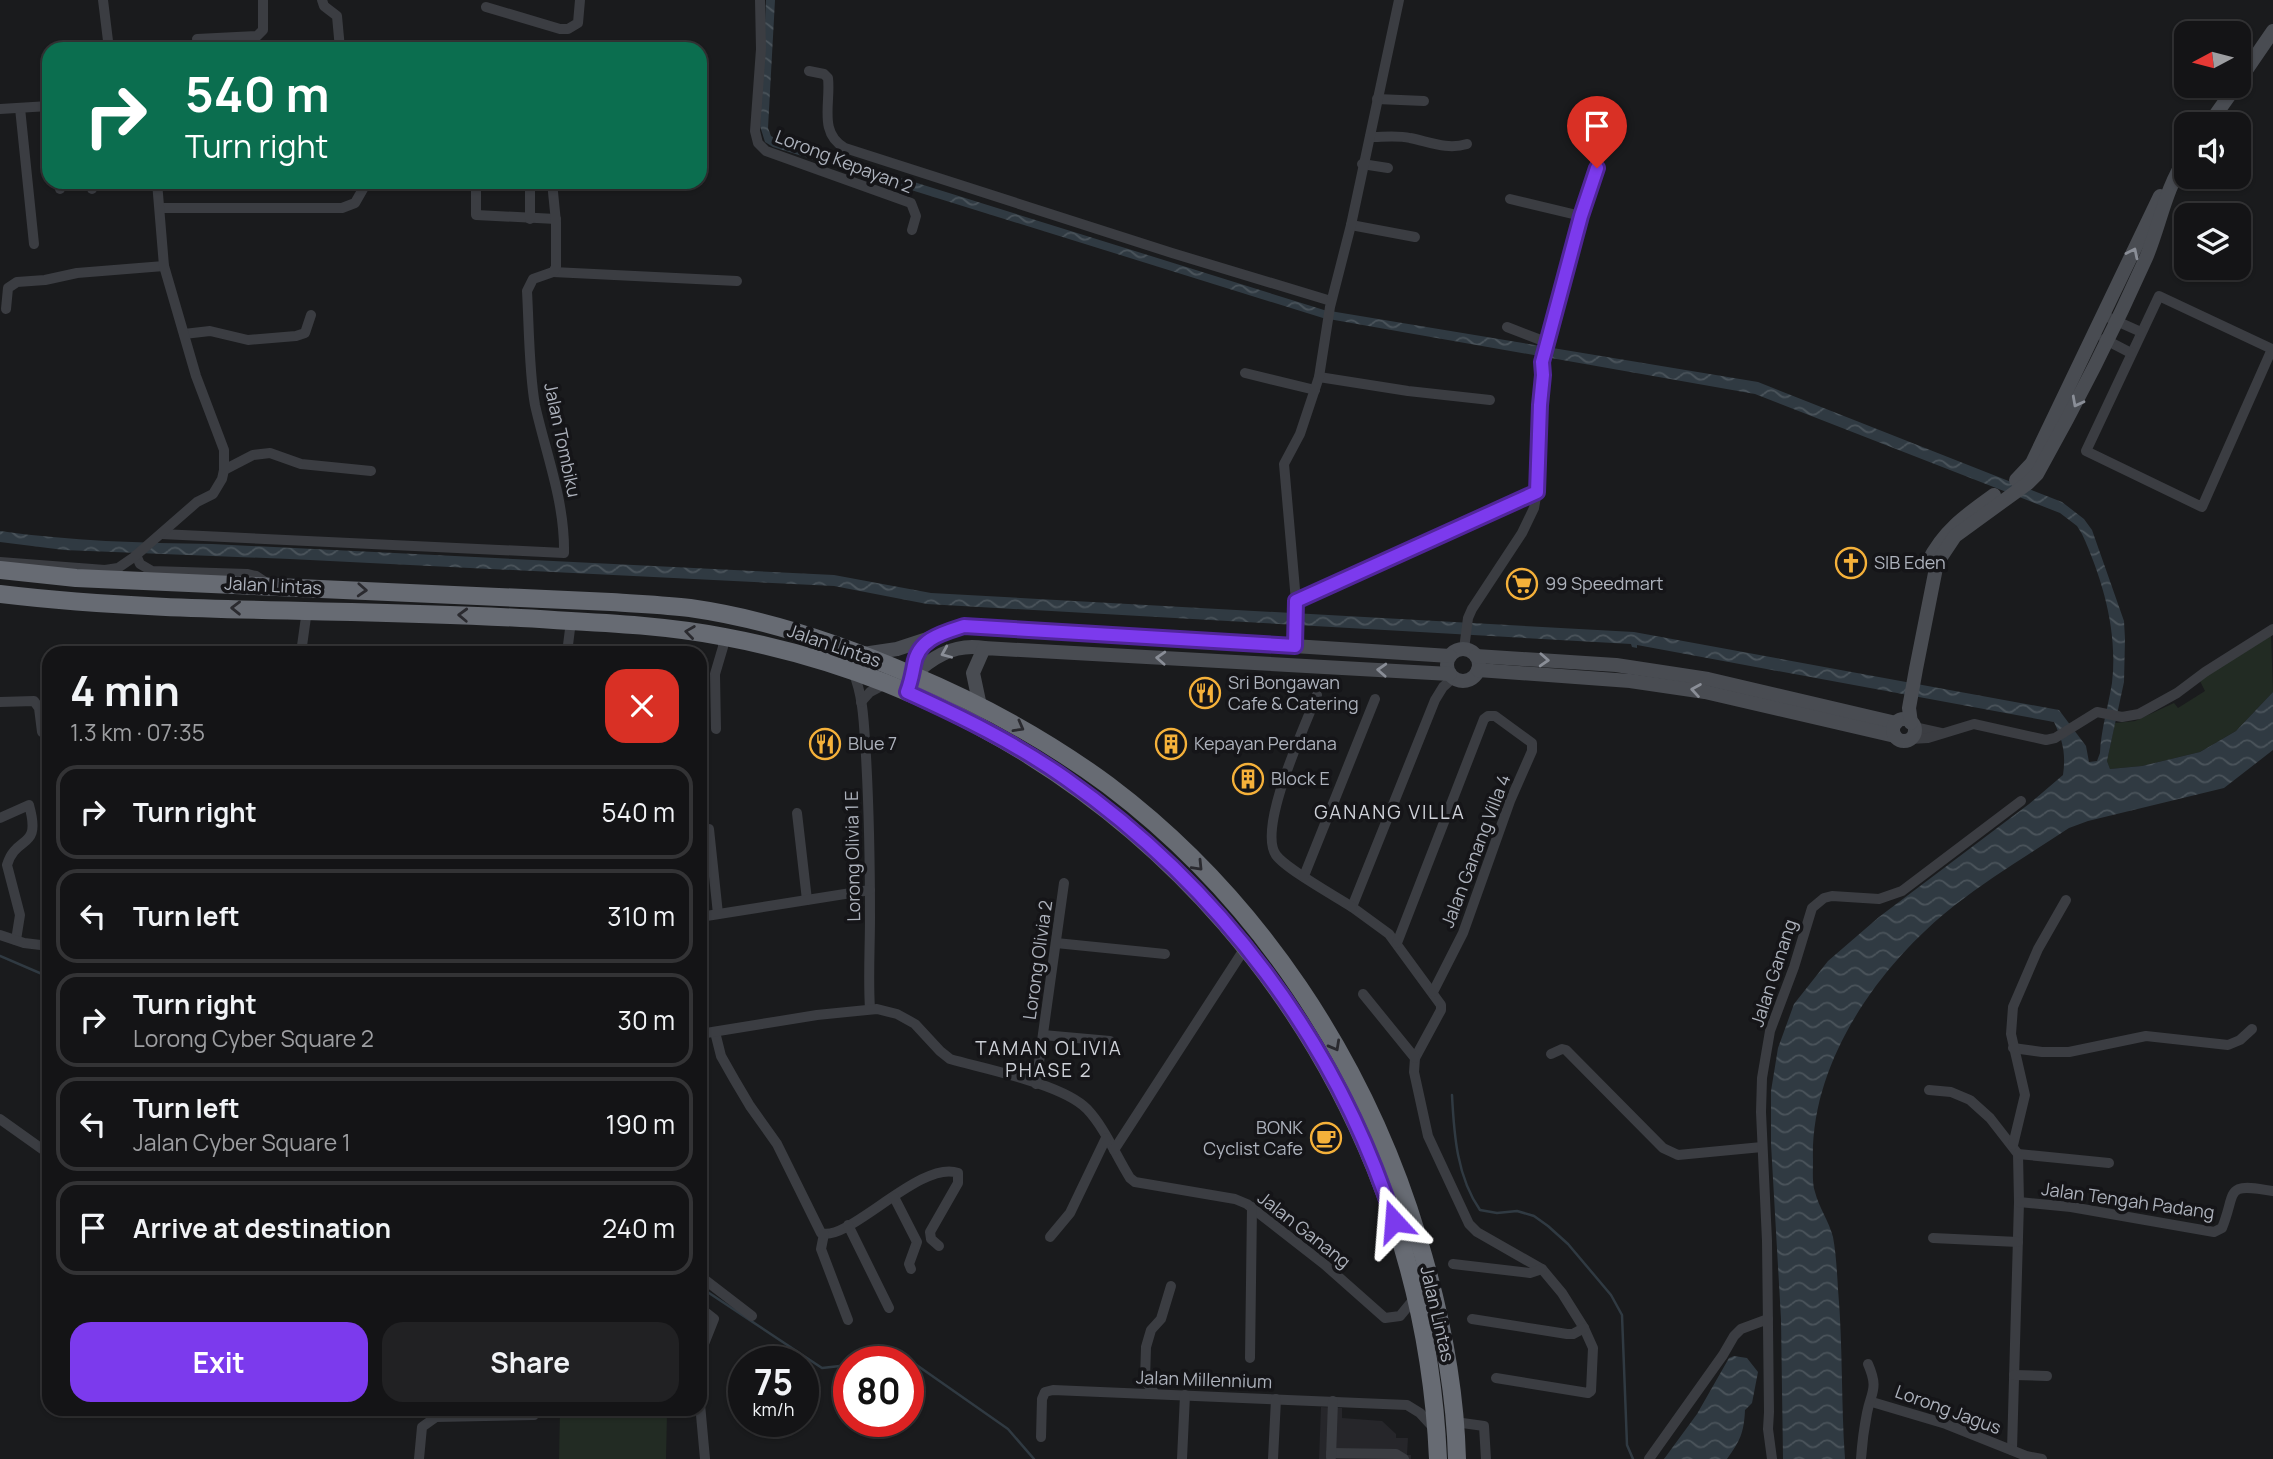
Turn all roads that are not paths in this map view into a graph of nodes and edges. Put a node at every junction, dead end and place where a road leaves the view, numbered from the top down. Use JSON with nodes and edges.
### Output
{"nodes":[{"id":1,"x":103,"y":0,"type":"edge"},
{"id":2,"x":263,"y":0,"type":"edge"},
{"id":3,"x":322,"y":0,"type":"edge"},
{"id":4,"x":580,"y":0,"type":"edge"},
{"id":5,"x":760,"y":0,"type":"edge"},
{"id":6,"x":1399,"y":0,"type":"edge"},
{"id":7,"x":486,"y":7,"type":"dead end"},
{"id":8,"x":2273,"y":30,"type":"edge"},
{"id":9,"x":246,"y":37,"type":"junction"},
{"id":10,"x":197,"y":39,"type":"dead end"},
{"id":11,"x":108,"y":42,"type":"edge"},
{"id":12,"x":246,"y":42,"type":"edge"},
{"id":13,"x":339,"y":42,"type":"edge"},
{"id":14,"x":2251,"y":63,"type":"edge"},
{"id":15,"x":809,"y":71,"type":"dead end"},
{"id":16,"x":1377,"y":99,"type":"junction"},
{"id":17,"x":1424,"y":101,"type":"dead end"},
{"id":18,"x":42,"y":106,"type":"edge"},
{"id":19,"x":20,"y":107,"type":"junction"},
{"id":20,"x":0,"y":109,"type":"edge"},
{"id":21,"x":1370,"y":137,"type":"junction"},
{"id":22,"x":1467,"y":144,"type":"dead end"},
{"id":23,"x":1362,"y":164,"type":"junction"},
{"id":24,"x":1388,"y":168,"type":"dead end"},
{"id":25,"x":1597,"y":168,"type":"dead end"},
{"id":26,"x":2174,"y":176,"type":"edge"},
{"id":27,"x":2174,"y":179,"type":"edge"},
{"id":28,"x":158,"y":189,"type":"edge"},
{"id":29,"x":363,"y":189,"type":"edge"},
{"id":30,"x":477,"y":189,"type":"edge"},
{"id":31,"x":530,"y":189,"type":"edge"},
{"id":32,"x":553,"y":189,"type":"edge"},
{"id":33,"x":1510,"y":199,"type":"dead end"},
{"id":34,"x":160,"y":208,"type":"junction"},
{"id":35,"x":1581,"y":216,"type":"junction"},
{"id":36,"x":530,"y":219,"type":"junction"},
{"id":37,"x":556,"y":219,"type":"junction"},
{"id":38,"x":1351,"y":225,"type":"junction"},
{"id":39,"x":912,"y":230,"type":"dead end"},
{"id":40,"x":1415,"y":237,"type":"dead end"},
{"id":41,"x":34,"y":244,"type":"dead end"},
{"id":42,"x":164,"y":266,"type":"junction"},
{"id":43,"x":553,"y":272,"type":"junction"},
{"id":44,"x":737,"y":281,"type":"dead end"},
{"id":45,"x":1330,"y":304,"type":"junction"},
{"id":46,"x":6,"y":309,"type":"dead end"},
{"id":47,"x":2103,"y":314,"type":"junction"},
{"id":48,"x":311,"y":315,"type":"dead end"},
{"id":49,"x":2117,"y":321,"type":"junction"},
{"id":50,"x":1507,"y":327,"type":"dead end"},
{"id":51,"x":2141,"y":332,"type":"junction"},
{"id":52,"x":184,"y":334,"type":"junction"},
{"id":53,"x":2094,"y":334,"type":"junction"},
{"id":54,"x":2108,"y":341,"type":"junction"},
{"id":55,"x":1546,"y":344,"type":"junction"},
{"id":56,"x":2131,"y":353,"type":"junction"},
{"id":57,"x":1245,"y":373,"type":"dead end"},
{"id":58,"x":1319,"y":377,"type":"junction"},
{"id":59,"x":1315,"y":390,"type":"junction"},
{"id":60,"x":1490,"y":400,"type":"dead end"},
{"id":61,"x":224,"y":470,"type":"junction"},
{"id":62,"x":371,"y":471,"type":"dead end"},
{"id":63,"x":2024,"y":480,"type":"junction"},
{"id":64,"x":1537,"y":492,"type":"junction"},
{"id":65,"x":157,"y":537,"type":"junction"},
{"id":66,"x":136,"y":555,"type":"junction"},
{"id":67,"x":0,"y":562,"type":"edge"},
{"id":68,"x":0,"y":570,"type":"edge"},
{"id":69,"x":33,"y":574,"type":"junction"},
{"id":70,"x":270,"y":585,"type":"junction"},
{"id":71,"x":0,"y":594,"type":"edge"},
{"id":72,"x":82,"y":602,"type":"junction"},
{"id":73,"x":1296,"y":606,"type":"junction"},
{"id":74,"x":307,"y":610,"type":"junction"},
{"id":75,"x":729,"y":615,"type":"junction"},
{"id":76,"x":571,"y":621,"type":"junction"},
{"id":77,"x":2273,"y":629,"type":"edge"},
{"id":78,"x":723,"y":636,"type":"junction"},
{"id":79,"x":930,"y":638,"type":"junction"},
{"id":80,"x":1295,"y":639,"type":"junction"},
{"id":81,"x":303,"y":646,"type":"edge"},
{"id":82,"x":568,"y":646,"type":"edge"},
{"id":83,"x":984,"y":648,"type":"junction"},
{"id":84,"x":780,"y":650,"type":"junction"},
{"id":85,"x":863,"y":654,"type":"junction"},
{"id":86,"x":1467,"y":654,"type":"junction"},
{"id":87,"x":852,"y":669,"type":"junction"},
{"id":88,"x":1452,"y":676,"type":"junction"},
{"id":89,"x":888,"y":683,"type":"junction"},
{"id":90,"x":910,"y":684,"type":"junction"},
{"id":91,"x":1317,"y":695,"type":"dead end"},
{"id":92,"x":1375,"y":699,"type":"dead end"},
{"id":93,"x":0,"y":702,"type":"edge"},
{"id":94,"x":861,"y":702,"type":"junction"},
{"id":95,"x":980,"y":706,"type":"junction"},
{"id":96,"x":1905,"y":723,"type":"junction"},
{"id":97,"x":716,"y":729,"type":"dead end"},
{"id":98,"x":42,"y":732,"type":"dead end"},
{"id":99,"x":2021,"y":801,"type":"dead end"},
{"id":100,"x":797,"y":813,"type":"dead end"},
{"id":101,"x":0,"y":818,"type":"edge"},
{"id":102,"x":709,"y":829,"type":"dead end"},
{"id":103,"x":1304,"y":876,"type":"junction"},
{"id":104,"x":1065,"y":883,"type":"dead end"},
{"id":105,"x":870,"y":890,"type":"junction"},
{"id":106,"x":807,"y":900,"type":"junction"},
{"id":107,"x":2066,"y":900,"type":"dead end"},
{"id":108,"x":1352,"y":907,"type":"junction"},
{"id":109,"x":718,"y":914,"type":"junction"},
{"id":110,"x":707,"y":916,"type":"edge"},
{"id":111,"x":0,"y":935,"type":"edge"},
{"id":112,"x":16,"y":940,"type":"junction"},
{"id":113,"x":1056,"y":943,"type":"junction"},
{"id":114,"x":1397,"y":943,"type":"junction"},
{"id":115,"x":42,"y":946,"type":"edge"},
{"id":116,"x":1247,"y":946,"type":"junction"},
{"id":117,"x":1165,"y":954,"type":"dead end"},
{"id":118,"x":1286,"y":968,"type":"junction"},
{"id":119,"x":1273,"y":982,"type":"junction"},
{"id":120,"x":1433,"y":992,"type":"junction"},
{"id":121,"x":1363,"y":994,"type":"dead end"},
{"id":122,"x":870,"y":1009,"type":"junction"},
{"id":123,"x":2252,"y":1029,"type":"dead end"},
{"id":124,"x":715,"y":1031,"type":"junction"},
{"id":125,"x":707,"y":1033,"type":"edge"},
{"id":126,"x":1043,"y":1035,"type":"junction"},
{"id":127,"x":1110,"y":1041,"type":"dead end"},
{"id":128,"x":2013,"y":1048,"type":"junction"},
{"id":129,"x":1551,"y":1054,"type":"dead end"},
{"id":130,"x":1415,"y":1058,"type":"junction"},
{"id":131,"x":1037,"y":1084,"type":"junction"},
{"id":132,"x":1929,"y":1090,"type":"dead end"},
{"id":133,"x":0,"y":1119,"type":"edge"},
{"id":134,"x":1106,"y":1138,"type":"junction"},
{"id":135,"x":1762,"y":1147,"type":"junction"},
{"id":136,"x":42,"y":1149,"type":"edge"},
{"id":137,"x":2015,"y":1149,"type":"junction"},
{"id":138,"x":1114,"y":1150,"type":"junction"},
{"id":139,"x":2109,"y":1163,"type":"dead end"},
{"id":140,"x":2273,"y":1191,"type":"edge"},
{"id":141,"x":894,"y":1197,"type":"junction"},
{"id":142,"x":2019,"y":1202,"type":"junction"},
{"id":143,"x":1252,"y":1207,"type":"junction"},
{"id":144,"x":848,"y":1225,"type":"junction"},
{"id":145,"x":824,"y":1234,"type":"junction"},
{"id":146,"x":1050,"y":1237,"type":"dead end"},
{"id":147,"x":1933,"y":1238,"type":"dead end"},
{"id":148,"x":2018,"y":1242,"type":"junction"},
{"id":149,"x":939,"y":1246,"type":"dead end"},
{"id":150,"x":1453,"y":1264,"type":"dead end"},
{"id":151,"x":911,"y":1269,"type":"dead end"},
{"id":152,"x":1542,"y":1269,"type":"junction"},
{"id":153,"x":707,"y":1281,"type":"edge"},
{"id":154,"x":1171,"y":1286,"type":"dead end"},
{"id":155,"x":1416,"y":1296,"type":"junction"},
{"id":156,"x":889,"y":1308,"type":"dead end"},
{"id":157,"x":707,"y":1314,"type":"edge"},
{"id":158,"x":752,"y":1316,"type":"dead end"},
{"id":159,"x":1400,"y":1316,"type":"junction"},
{"id":160,"x":1472,"y":1319,"type":"dead end"},
{"id":161,"x":1768,"y":1319,"type":"junction"},
{"id":162,"x":848,"y":1320,"type":"dead end"},
{"id":163,"x":1423,"y":1328,"type":"junction"},
{"id":164,"x":1584,"y":1328,"type":"junction"},
{"id":165,"x":707,"y":1334,"type":"edge"},
{"id":166,"x":1250,"y":1358,"type":"dead end"},
{"id":167,"x":1868,"y":1364,"type":"dead end"},
{"id":168,"x":2014,"y":1375,"type":"junction"},
{"id":169,"x":2047,"y":1376,"type":"dead end"},
{"id":170,"x":1496,"y":1378,"type":"dead end"},
{"id":171,"x":1432,"y":1383,"type":"junction"},
{"id":172,"x":1155,"y":1394,"type":"junction"},
{"id":173,"x":1185,"y":1395,"type":"junction"},
{"id":174,"x":1276,"y":1399,"type":"junction"},
{"id":175,"x":1333,"y":1401,"type":"junction"},
{"id":176,"x":1872,"y":1402,"type":"junction"},
{"id":177,"x":1407,"y":1405,"type":"junction"},
{"id":178,"x":534,"y":1416,"type":"dead end"},
{"id":179,"x":701,"y":1416,"type":"edge"},
{"id":180,"x":1455,"y":1422,"type":"junction"},
{"id":181,"x":1437,"y":1433,"type":"junction"},
{"id":182,"x":1041,"y":1437,"type":"dead end"},
{"id":183,"x":2012,"y":1450,"type":"junction"},
{"id":184,"x":1331,"y":1456,"type":"edge"},
{"id":185,"x":419,"y":1459,"type":"edge"},
{"id":186,"x":705,"y":1459,"type":"edge"},
{"id":187,"x":1182,"y":1459,"type":"edge"},
{"id":188,"x":1273,"y":1459,"type":"edge"},
{"id":189,"x":1404,"y":1459,"type":"edge"},
{"id":190,"x":1438,"y":1459,"type":"edge"},
{"id":191,"x":1457,"y":1459,"type":"edge"},
{"id":192,"x":1486,"y":1459,"type":"edge"},
{"id":193,"x":1649,"y":1459,"type":"edge"},
{"id":194,"x":1772,"y":1459,"type":"edge"},
{"id":195,"x":1861,"y":1459,"type":"edge"},
{"id":196,"x":2042,"y":1459,"type":"edge"}],
"edges":[{"from":1,"to":11,"type":"street"},
{"from":2,"to":9,"type":"street"},
{"from":3,"to":13,"type":"street"},
{"from":4,"to":7,"type":"street"},
{"from":5,"to":39,"type":"street","name":"Lorong Kepayan 2"},
{"from":6,"to":16,"type":"street"},
{"from":8,"to":14,"type":"street"},
{"from":9,"to":10,"type":"street"},
{"from":9,"to":12,"type":"street"},
{"from":15,"to":45,"type":"street"},
{"from":16,"to":17,"type":"street"},
{"from":16,"to":21,"type":"street"},
{"from":18,"to":19,"type":"street"},
{"from":19,"to":20,"type":"street"},
{"from":19,"to":41,"type":"street"},
{"from":21,"to":22,"type":"street"},
{"from":21,"to":23,"type":"street"},
{"from":23,"to":24,"type":"street"},
{"from":23,"to":38,"type":"street"},
{"from":25,"to":35,"type":"street"},
{"from":47,"to":26,"type":"street","one_way":true},
{"from":27,"to":49,"type":"street"},
{"from":28,"to":34,"type":"street"},
{"from":29,"to":34,"type":"street"},
{"from":30,"to":36,"type":"street"},
{"from":31,"to":36,"type":"street"},
{"from":32,"to":37,"type":"street"},
{"from":33,"to":35,"type":"street"},
{"from":34,"to":42,"type":"street"},
{"from":35,"to":55,"type":"street"},
{"from":36,"to":37,"type":"street"},
{"from":37,"to":43,"type":"street"},
{"from":38,"to":40,"type":"street"},
{"from":38,"to":45,"type":"street"},
{"from":42,"to":46,"type":"street"},
{"from":42,"to":52,"type":"street"},
{"from":43,"to":44,"type":"street"},
{"from":43,"to":65,"type":"street","name":"Jalan Tombiku"},
{"from":45,"to":58,"type":"street"},
{"from":47,"to":49,"type":"street"},
{"from":47,"to":53,"type":"street"},
{"from":48,"to":52,"type":"street"},
{"from":49,"to":51,"type":"street"},
{"from":49,"to":54,"type":"street"},
{"from":50,"to":55,"type":"street"},
{"from":51,"to":56,"type":"street"},
{"from":51,"to":56,"type":"street"},
{"from":52,"to":61,"type":"street"},
{"from":53,"to":54,"type":"street"},
{"from":53,"to":63,"type":"street"},
{"from":54,"to":56,"type":"street"},
{"from":54,"to":63,"type":"street","one_way":true},
{"from":55,"to":64,"type":"street"},
{"from":57,"to":59,"type":"street"},
{"from":58,"to":59,"type":"street"},
{"from":58,"to":60,"type":"street"},
{"from":59,"to":73,"type":"street"},
{"from":61,"to":62,"type":"street"},
{"from":61,"to":65,"type":"street"},
{"from":63,"to":96,"type":"street"},
{"from":64,"to":73,"type":"street"},
{"from":64,"to":86,"type":"street"},
{"from":65,"to":66,"type":"street"},
{"from":66,"to":67,"type":"street"},
{"from":66,"to":70,"type":"street"},
{"from":68,"to":69,"type":"highway","name":"Jalan Lintas"},
{"from":69,"to":70,"type":"highway","name":"Jalan Lintas"},
{"from":69,"to":72,"type":"highway"},
{"from":70,"to":75,"type":"highway","name":"Jalan Lintas","one_way":true},
{"from":71,"to":72,"type":"highway","name":"Jalan Lintas"},
{"from":74,"to":72,"type":"highway","name":"Jalan Lintas","one_way":true},
{"from":73,"to":80,"type":"street"},
{"from":76,"to":74,"type":"highway","name":"Jalan Lintas","one_way":true},
{"from":74,"to":81,"type":"street"},
{"from":75,"to":84,"type":"highway"},
{"from":75,"to":85,"type":"highway","name":"Jalan Lintas"},
{"from":78,"to":76,"type":"highway","name":"Jalan Lintas","one_way":true},
{"from":76,"to":82,"type":"street"},
{"from":77,"to":96,"type":"street"},
{"from":78,"to":84,"type":"highway","name":"Jalan Lintas"},
{"from":78,"to":97,"type":"street"},
{"from":79,"to":80,"type":"street"},
{"from":79,"to":85,"type":"street"},
{"from":79,"to":90,"type":"street"},
{"from":80,"to":86,"type":"street"},
{"from":88,"to":83,"type":"street","one_way":true},
{"from":83,"to":90,"type":"street","one_way":true},
{"from":83,"to":95,"type":"street"},
{"from":84,"to":87,"type":"highway","name":"Jalan Lintas"},
{"from":85,"to":90,"type":"highway","name":"Jalan Lintas"},
{"from":86,"to":88,"type":"street"},
{"from":86,"to":88,"type":"street"},
{"from":86,"to":96,"type":"street"},
{"from":87,"to":89,"type":"highway","name":"Jalan Lintas"},
{"from":87,"to":94,"type":"street","name":"Lorong Olivia 1 E"},
{"from":88,"to":108,"type":"street"},
{"from":89,"to":90,"type":"highway","name":"Jalan Lintas"},
{"from":89,"to":94,"type":"street"},
{"from":90,"to":95,"type":"highway","name":"Jalan Lintas"},
{"from":90,"to":116,"type":"highway","name":"Jalan Lintas"},
{"from":91,"to":103,"type":"street"},
{"from":92,"to":103,"type":"street"},
{"from":93,"to":98,"type":"street"},
{"from":94,"to":105,"type":"street","name":"Lorong Olivia 1 E"},
{"from":95,"to":118,"type":"highway","name":"Jalan Lintas","one_way":true},
{"from":99,"to":135,"type":"street","name":"Jalan Ganang"},
{"from":100,"to":106,"type":"street"},
{"from":101,"to":112,"type":"street"},
{"from":102,"to":109,"type":"street"},
{"from":103,"to":108,"type":"street"},
{"from":104,"to":113,"type":"street","name":"Lorong Olivia 2"},
{"from":105,"to":106,"type":"street"},
{"from":105,"to":122,"type":"street","name":"Lorong Olivia 1 E"},
{"from":106,"to":109,"type":"street"},
{"from":107,"to":128,"type":"street"},
{"from":108,"to":114,"type":"street"},
{"from":109,"to":110,"type":"street"},
{"from":111,"to":112,"type":"street"},
{"from":112,"to":115,"type":"street"},
{"from":113,"to":117,"type":"street"},
{"from":113,"to":126,"type":"street","name":"Lorong Olivia 2"},
{"from":114,"to":120,"type":"street"},
{"from":114,"to":120,"type":"street","name":"Jalan Ganang Villa 4"},
{"from":116,"to":119,"type":"highway","name":"Jalan Lintas"},
{"from":116,"to":138,"type":"street"},
{"from":118,"to":119,"type":"highway"},
{"from":118,"to":180,"type":"highway","name":"Jalan Lintas","one_way":true},
{"from":119,"to":155,"type":"highway","name":"Jalan Lintas"},
{"from":120,"to":130,"type":"street"},
{"from":121,"to":130,"type":"street"},
{"from":122,"to":124,"type":"street","name":"Jalan Ganang"},
{"from":122,"to":131,"type":"street","name":"Jalan Ganang"},
{"from":123,"to":128,"type":"street"},
{"from":124,"to":125,"type":"street","name":"Jalan Ganang"},
{"from":124,"to":145,"type":"street"},
{"from":126,"to":127,"type":"street"},
{"from":126,"to":131,"type":"street","name":"Lorong Olivia 2"},
{"from":128,"to":137,"type":"street"},
{"from":129,"to":135,"type":"street"},
{"from":130,"to":152,"type":"street"},
{"from":131,"to":134,"type":"street","name":"Jalan Ganang"},
{"from":132,"to":137,"type":"street"},
{"from":133,"to":136,"type":"street"},
{"from":134,"to":138,"type":"street","name":"Jalan Ganang"},
{"from":134,"to":146,"type":"street"},
{"from":135,"to":161,"type":"street","name":"Jalan Ganang"},
{"from":137,"to":139,"type":"street"},
{"from":137,"to":142,"type":"street"},
{"from":138,"to":143,"type":"street","name":"Jalan Ganang"},
{"from":140,"to":142,"type":"street","name":"Jalan Tengah Padang"},
{"from":141,"to":144,"type":"street"},
{"from":141,"to":149,"type":"street"},
{"from":141,"to":151,"type":"street"},
{"from":142,"to":148,"type":"street","name":"Jalan Tengah Padang"},
{"from":143,"to":159,"type":"street","name":"Jalan Ganang"},
{"from":143,"to":166,"type":"street"},
{"from":144,"to":145,"type":"street"},
{"from":144,"to":156,"type":"street"},
{"from":145,"to":162,"type":"street"},
{"from":147,"to":148,"type":"street"},
{"from":148,"to":168,"type":"street","name":"Jalan Tengah Padang"},
{"from":150,"to":152,"type":"street"},
{"from":152,"to":164,"type":"street"},
{"from":153,"to":158,"type":"street"},
{"from":154,"to":172,"type":"street"},
{"from":155,"to":159,"type":"street"},
{"from":155,"to":163,"type":"highway","name":"Jalan Lintas"},
{"from":157,"to":165,"type":"street"},
{"from":159,"to":163,"type":"street","name":"Jalan Ganang"},
{"from":160,"to":164,"type":"street"},
{"from":161,"to":193,"type":"street"},
{"from":161,"to":194,"type":"street","name":"Jalan Ganang"},
{"from":163,"to":171,"type":"highway","name":"Jalan Lintas"},
{"from":164,"to":170,"type":"street"},
{"from":167,"to":176,"type":"street"},
{"from":168,"to":169,"type":"street"},
{"from":168,"to":183,"type":"street","name":"Jalan Tengah Padang"},
{"from":171,"to":177,"type":"street"},
{"from":171,"to":181,"type":"highway","name":"Jalan Lintas"},
{"from":172,"to":173,"type":"street","name":"Jalan Millennium"},
{"from":172,"to":182,"type":"street","name":"Jalan Millennium"},
{"from":173,"to":174,"type":"street","name":"Jalan Millennium"},
{"from":173,"to":187,"type":"street"},
{"from":174,"to":175,"type":"street","name":"Jalan Millennium"},
{"from":174,"to":188,"type":"street"},
{"from":175,"to":177,"type":"street","name":"Jalan Millennium"},
{"from":175,"to":184,"type":"street"},
{"from":176,"to":183,"type":"street","name":"Lorong Jagus"},
{"from":176,"to":195,"type":"street"},
{"from":177,"to":181,"type":"street"},
{"from":178,"to":185,"type":"street"},
{"from":179,"to":186,"type":"street"},
{"from":180,"to":191,"type":"highway","name":"Jalan Lintas"},
{"from":180,"to":192,"type":"street"},
{"from":181,"to":190,"type":"highway","name":"Jalan Lintas"},
{"from":183,"to":196,"type":"street"},
{"from":184,"to":189,"type":"street"}]}
